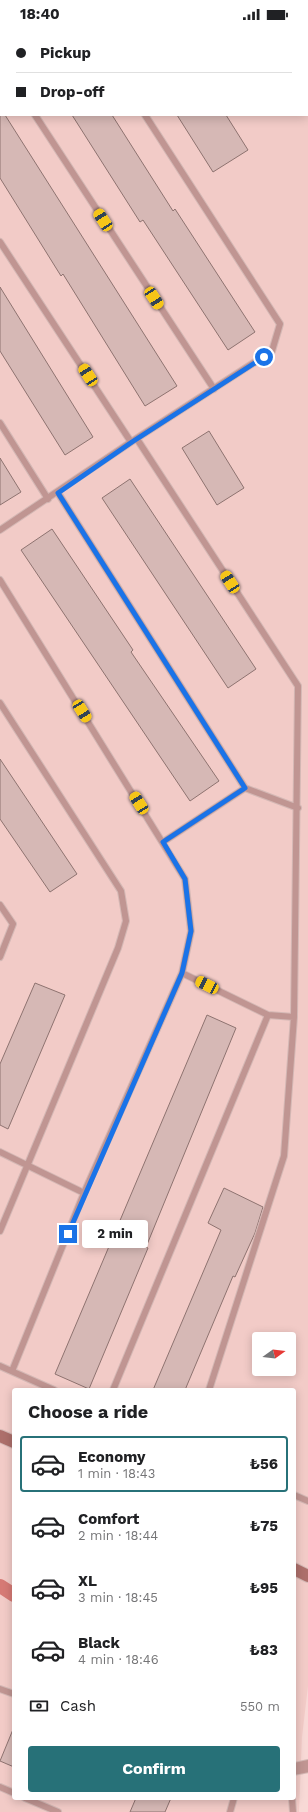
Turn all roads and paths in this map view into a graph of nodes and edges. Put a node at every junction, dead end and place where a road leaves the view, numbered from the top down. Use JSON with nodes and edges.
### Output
{"nodes":[{"id":1,"x":36,"y":116,"type":"edge"},
{"id":2,"x":145,"y":116,"type":"edge"},
{"id":3,"x":0,"y":242,"type":"edge"},
{"id":4,"x":214,"y":389,"type":"junction"},
{"id":5,"x":0,"y":423,"type":"edge"},
{"id":6,"x":134,"y":440,"type":"junction"},
{"id":7,"x":58,"y":493,"type":"junction"},
{"id":8,"x":48,"y":499,"type":"junction"},
{"id":9,"x":0,"y":530,"type":"edge"},
{"id":10,"x":0,"y":580,"type":"edge"},
{"id":11,"x":0,"y":703,"type":"edge"},
{"id":12,"x":245,"y":788,"type":"junction"},
{"id":13,"x":298,"y":808,"type":"junction"},
{"id":14,"x":163,"y":842,"type":"junction"},
{"id":15,"x":0,"y":905,"type":"edge"},
{"id":16,"x":0,"y":957,"type":"edge"},
{"id":17,"x":182,"y":973,"type":"junction"},
{"id":18,"x":268,"y":1015,"type":"junction"},
{"id":19,"x":294,"y":1017,"type":"junction"},
{"id":20,"x":0,"y":1152,"type":"edge"},
{"id":21,"x":27,"y":1166,"type":"junction"},
{"id":22,"x":84,"y":1193,"type":"junction"},
{"id":23,"x":0,"y":1231,"type":"edge"},
{"id":24,"x":0,"y":1366,"type":"edge"},
{"id":25,"x":12,"y":1372,"type":"junction"},
{"id":26,"x":49,"y":1388,"type":"edge"},
{"id":27,"x":114,"y":1388,"type":"edge"},
{"id":28,"x":210,"y":1388,"type":"edge"},
{"id":29,"x":0,"y":1436,"type":"edge"},
{"id":30,"x":12,"y":1441,"type":"edge"},
{"id":31,"x":296,"y":1495,"type":"edge"},
{"id":32,"x":308,"y":1501,"type":"edge"},
{"id":33,"x":296,"y":1570,"type":"edge"},
{"id":34,"x":308,"y":1576,"type":"edge"},
{"id":35,"x":0,"y":1689,"type":"edge"},
{"id":36,"x":12,"y":1693,"type":"edge"},
{"id":37,"x":308,"y":1766,"type":"edge"},
{"id":38,"x":296,"y":1769,"type":"edge"},
{"id":39,"x":0,"y":1787,"type":"edge"},
{"id":40,"x":12,"y":1792,"type":"edge"},
{"id":41,"x":30,"y":1800,"type":"edge"},
{"id":42,"x":233,"y":1800,"type":"edge"},
{"id":43,"x":292,"y":1800,"type":"edge"},
{"id":44,"x":58,"y":1812,"type":"edge"},
{"id":45,"x":230,"y":1812,"type":"edge"},
{"id":46,"x":293,"y":1812,"type":"edge"}],
"edges":[{"from":1,"to":4,"type":"lane"},
{"from":2,"to":4,"type":"lane"},
{"from":3,"to":6,"type":"lane"},
{"from":4,"to":6,"type":"lane"},
{"from":5,"to":8,"type":"lane"},
{"from":6,"to":7,"type":"lane"},
{"from":6,"to":13,"type":"lane"},
{"from":7,"to":8,"type":"lane"},
{"from":7,"to":12,"type":"lane"},
{"from":8,"to":9,"type":"lane"},
{"from":10,"to":14,"type":"lane"},
{"from":11,"to":21,"type":"lane"},
{"from":12,"to":13,"type":"lane"},
{"from":12,"to":14,"type":"lane"},
{"from":13,"to":19,"type":"lane"},
{"from":14,"to":17,"type":"lane"},
{"from":15,"to":16,"type":"lane"},
{"from":17,"to":18,"type":"lane"},
{"from":17,"to":22,"type":"lane"},
{"from":18,"to":19,"type":"lane"},
{"from":18,"to":27,"type":"lane"},
{"from":19,"to":28,"type":"lane"},
{"from":20,"to":21,"type":"lane"},
{"from":21,"to":22,"type":"lane"},
{"from":21,"to":23,"type":"lane"},
{"from":22,"to":25,"type":"lane"},
{"from":24,"to":25,"type":"lane"},
{"from":25,"to":26,"type":"lane"},
{"from":29,"to":30,"type":"street"},
{"from":31,"to":32,"type":"lane"},
{"from":33,"to":34,"type":"street"},
{"from":35,"to":36,"type":"lane"},
{"from":37,"to":38,"type":"street"},
{"from":39,"to":40,"type":"lane"},
{"from":41,"to":44,"type":"lane"},
{"from":42,"to":45,"type":"lane"},
{"from":43,"to":46,"type":"lane"}]}
